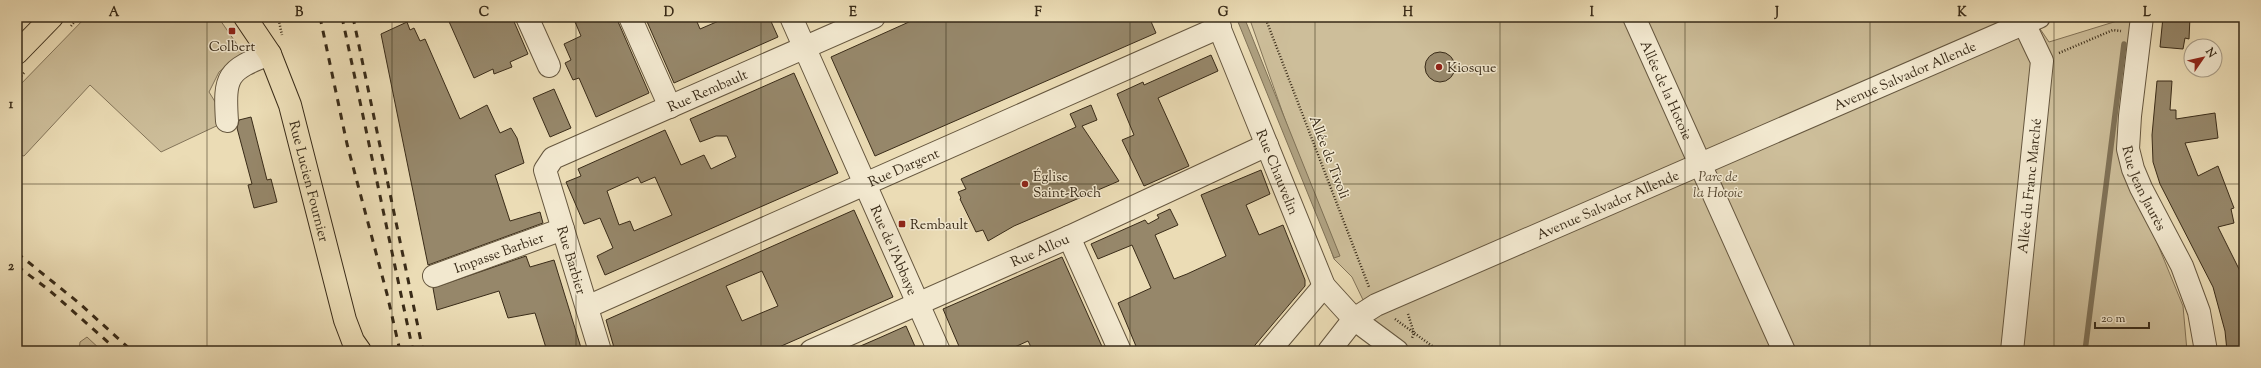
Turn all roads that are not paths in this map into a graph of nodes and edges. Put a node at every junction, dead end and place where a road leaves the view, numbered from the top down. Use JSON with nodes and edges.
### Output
{"nodes":[{"id":1,"x":52,"y":17,"type":"edge"},
{"id":2,"x":245,"y":17,"type":"edge"},
{"id":3,"x":527,"y":17,"type":"edge"},
{"id":4,"x":630,"y":17,"type":"edge"},
{"id":5,"x":791,"y":17,"type":"edge"},
{"id":6,"x":874,"y":17,"type":"edge"},
{"id":7,"x":1634,"y":17,"type":"edge"},
{"id":8,"x":2028,"y":19,"type":"edge"},
{"id":9,"x":1217,"y":22,"type":"edge"},
{"id":10,"x":2142,"y":24,"type":"edge"},
{"id":11,"x":805,"y":48,"type":"junction"},
{"id":12,"x":17,"y":53,"type":"edge"},
{"id":13,"x":270,"y":54,"type":"junction"},
{"id":14,"x":549,"y":66,"type":"dead end"},
{"id":15,"x":670,"y":107,"type":"junction"},
{"id":16,"x":227,"y":121,"type":"dead end"},
{"id":17,"x":1267,"y":145,"type":"junction"},
{"id":18,"x":1700,"y":163,"type":"junction"},
{"id":19,"x":545,"y":170,"type":"joint"},
{"id":20,"x":864,"y":183,"type":"junction"},
{"id":21,"x":563,"y":229,"type":"junction"},
{"id":22,"x":1068,"y":236,"type":"junction"},
{"id":23,"x":434,"y":276,"type":"dead end"},
{"id":24,"x":1324,"y":286,"type":"junction"},
{"id":25,"x":917,"y":303,"type":"junction"},
{"id":26,"x":587,"y":306,"type":"junction"},
{"id":27,"x":1354,"y":319,"type":"junction"},
{"id":28,"x":1400,"y":349,"type":"edge"},
{"id":29,"x":360,"y":351,"type":"edge"},
{"id":30,"x":600,"y":351,"type":"edge"},
{"id":31,"x":811,"y":351,"type":"edge"},
{"id":32,"x":939,"y":351,"type":"edge"},
{"id":33,"x":1120,"y":351,"type":"edge"},
{"id":34,"x":1269,"y":351,"type":"edge"},
{"id":35,"x":1329,"y":351,"type":"edge"},
{"id":36,"x":1784,"y":351,"type":"edge"},
{"id":37,"x":2012,"y":351,"type":"edge"},
{"id":38,"x":2206,"y":351,"type":"edge"}],
"edges":[{"from":1,"to":12,"type":"main road"},
{"from":2,"to":13,"type":"main road","name":"Rue Lucien Fournier"},
{"from":3,"to":14,"type":"street"},
{"from":4,"to":15,"type":"street"},
{"from":5,"to":11,"type":"street","name":"Rue de l'Abbaye"},
{"from":6,"to":11,"type":"street","name":"Rue Rembault"},
{"from":7,"to":18,"type":"street","name":"Allée de la Hotoie"},
{"from":8,"to":18,"type":"street","name":"Avenue Salvador Allende"},
{"from":8,"to":37,"type":"street","name":"Allée du Franc Marché"},
{"from":9,"to":17,"type":"street","name":"Rue Chauvelin"},
{"from":9,"to":20,"type":"street","name":"Rue Dargent"},
{"from":10,"to":38,"type":"street","name":"Rue Jean Jaurès"},
{"from":11,"to":15,"type":"street","name":"Rue Rembault"},
{"from":11,"to":20,"type":"street","name":"Rue de l'Abbaye"},
{"from":13,"to":16,"type":"street"},
{"from":13,"to":29,"type":"main road","name":"Rue Lucien Fournier"},
{"from":15,"to":19,"type":"street","name":"Rue Rembault"},
{"from":17,"to":22,"type":"street","name":"Rue Allou"},
{"from":17,"to":24,"type":"street","name":"Rue Chauvelin"},
{"from":18,"to":27,"type":"street","name":"Avenue Salvador Allende"},
{"from":18,"to":36,"type":"street","name":"Allée de la Hotoie"},
{"from":19,"to":21,"type":"street","name":"Rue Barbier"},
{"from":20,"to":25,"type":"street","name":"Rue de l'Abbaye"},
{"from":20,"to":26,"type":"street","name":"Rue Dargent"},
{"from":21,"to":23,"type":"street","name":"Impasse Barbier"},
{"from":21,"to":26,"type":"street","name":"Rue Barbier"},
{"from":22,"to":25,"type":"street","name":"Rue Allou"},
{"from":22,"to":33,"type":"street"},
{"from":24,"to":27,"type":"street","name":"Rue Chauvelin"},
{"from":24,"to":34,"type":"street"},
{"from":25,"to":31,"type":"street","name":"Rue Allou"},
{"from":25,"to":32,"type":"street","name":"Rue de l'Abbaye"},
{"from":26,"to":30,"type":"street","name":"Rue Barbier"},
{"from":27,"to":28,"type":"street","name":"Rue Chauvelin"},
{"from":27,"to":35,"type":"street","name":"Avenue Salvador Allende"}]}
